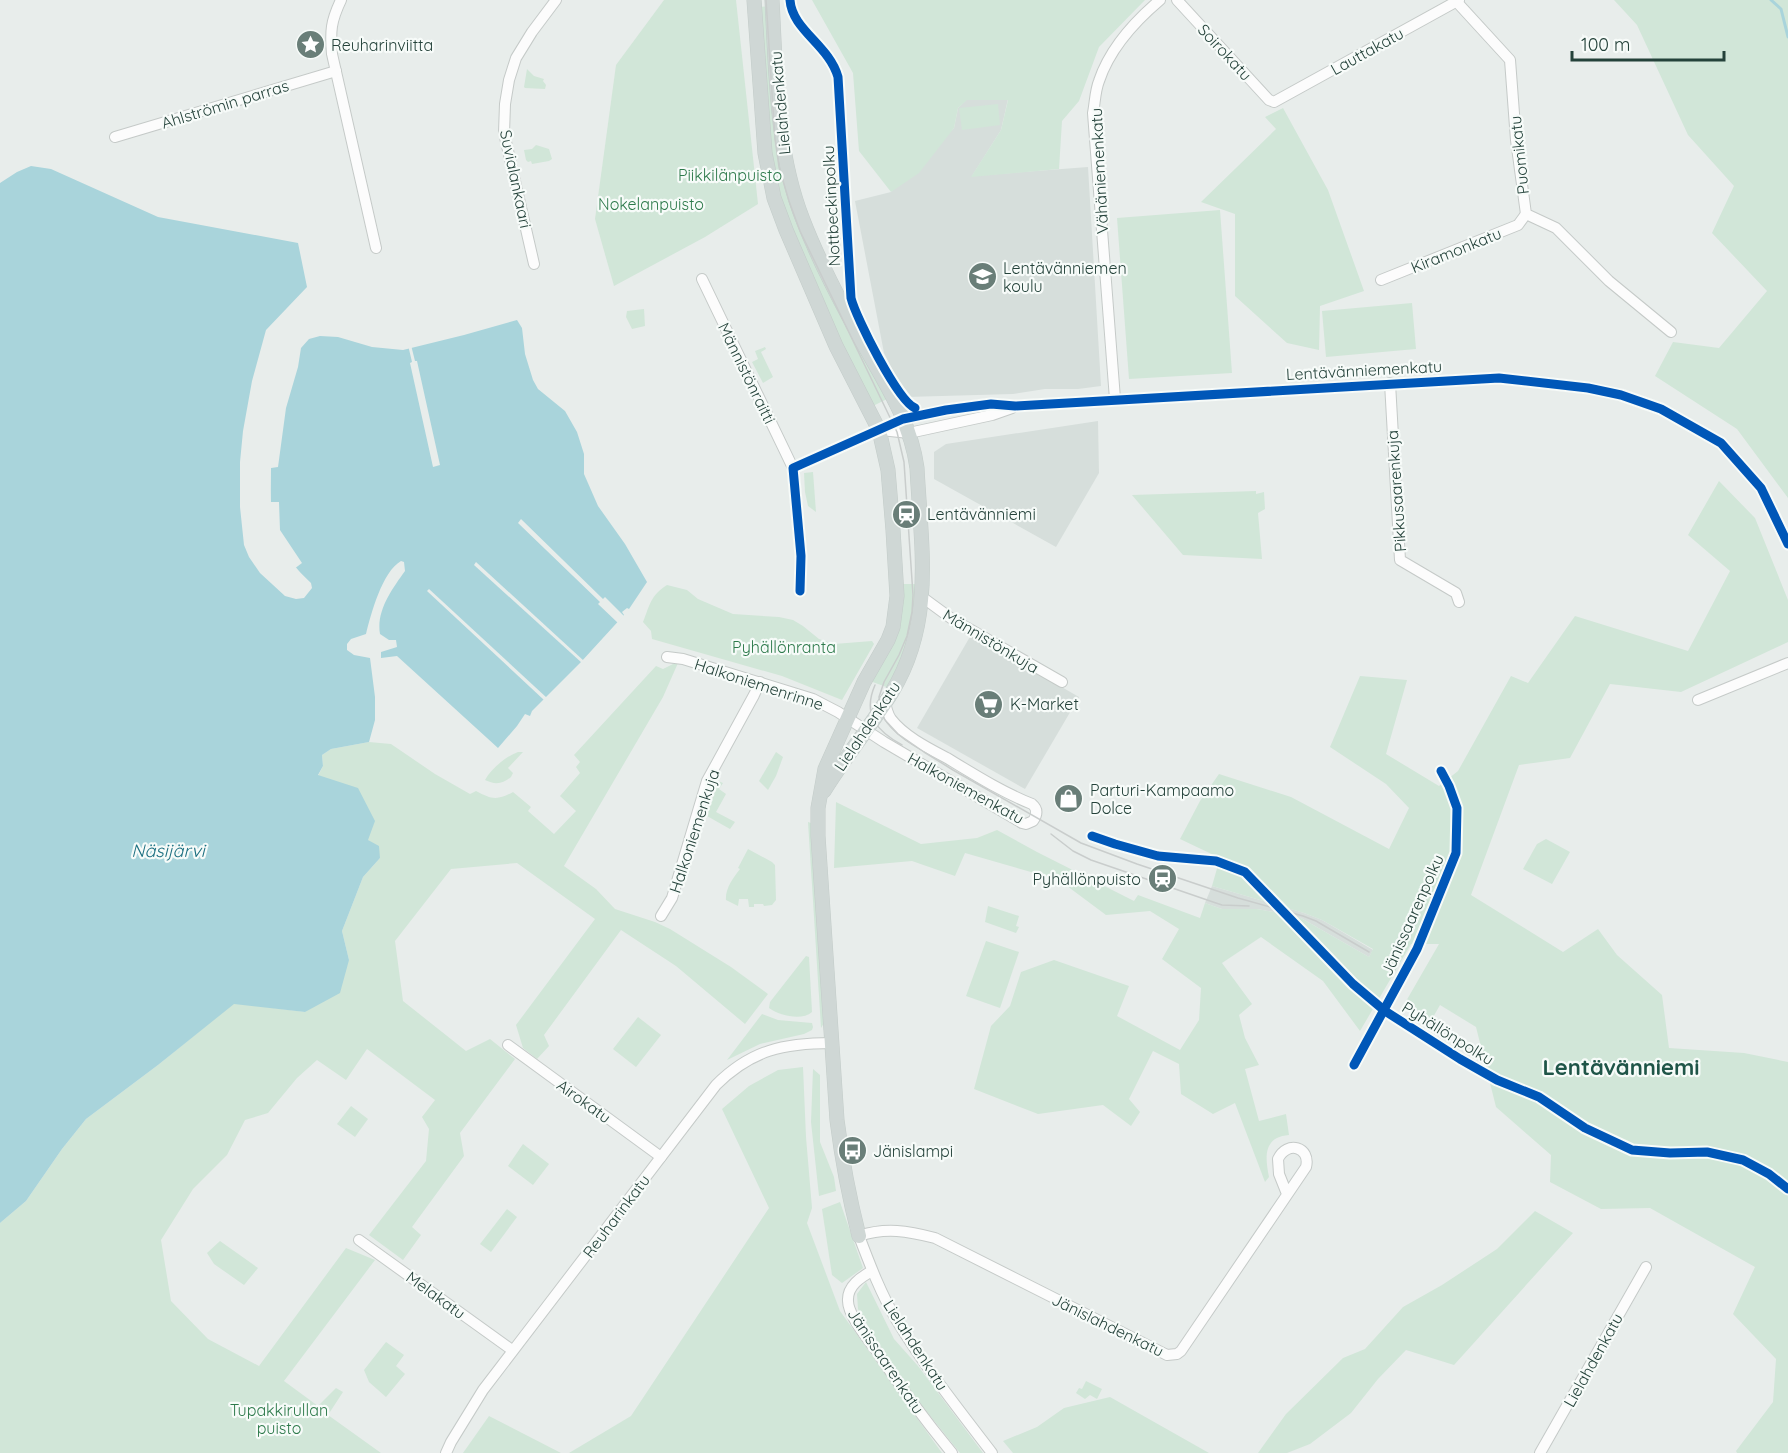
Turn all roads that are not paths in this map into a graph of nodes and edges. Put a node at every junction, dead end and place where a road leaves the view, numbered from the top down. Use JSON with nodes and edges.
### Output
{"nodes":[{"id":1,"x":341,"y":0,"type":"edge"},
{"id":2,"x":556,"y":0,"type":"edge"},
{"id":3,"x":754,"y":0,"type":"edge"},
{"id":4,"x":772,"y":0,"type":"edge"},
{"id":5,"x":1160,"y":0,"type":"edge"},
{"id":6,"x":1177,"y":0,"type":"edge"},
{"id":7,"x":1457,"y":0,"type":"edge"},
{"id":8,"x":336,"y":71,"type":"junction"},
{"id":9,"x":1274,"y":102,"type":"joint"},
{"id":10,"x":115,"y":137,"type":"dead end"},
{"id":11,"x":1526,"y":214,"type":"junction"},
{"id":12,"x":376,"y":248,"type":"dead end"},
{"id":13,"x":534,"y":264,"type":"dead end"},
{"id":14,"x":702,"y":279,"type":"dead end"},
{"id":15,"x":1381,"y":280,"type":"dead end"},
{"id":16,"x":1671,"y":332,"type":"dead end"},
{"id":17,"x":1390,"y":383,"type":"junction"},
{"id":18,"x":1114,"y":399,"type":"junction"},
{"id":19,"x":1015,"y":406,"type":"junction"},
{"id":20,"x":903,"y":419,"type":"junction"},
{"id":21,"x":879,"y":430,"type":"junction"},
{"id":22,"x":909,"y":433,"type":"junction"},
{"id":23,"x":793,"y":468,"type":"junction"},
{"id":24,"x":1788,"y":544,"type":"edge"},
{"id":25,"x":800,"y":591,"type":"dead end"},
{"id":26,"x":922,"y":597,"type":"junction"},
{"id":27,"x":1460,"y":602,"type":"dead end"},
{"id":28,"x":667,"y":657,"type":"dead end"},
{"id":29,"x":1788,"y":663,"type":"edge"},
{"id":30,"x":760,"y":682,"type":"junction"},
{"id":31,"x":1062,"y":682,"type":"dead end"},
{"id":32,"x":1698,"y":700,"type":"dead end"},
{"id":33,"x":885,"y":701,"type":"junction"},
{"id":34,"x":848,"y":718,"type":"junction"},
{"id":35,"x":866,"y":730,"type":"junction"},
{"id":36,"x":820,"y":798,"type":"junction"},
{"id":37,"x":661,"y":916,"type":"dead end"},
{"id":38,"x":832,"y":1043,"type":"junction"},
{"id":39,"x":508,"y":1045,"type":"dead end"},
{"id":40,"x":661,"y":1157,"type":"junction"},
{"id":41,"x":1287,"y":1194,"type":"dead end"},
{"id":42,"x":859,"y":1236,"type":"junction"},
{"id":43,"x":359,"y":1240,"type":"dead end"},
{"id":44,"x":1646,"y":1267,"type":"dead end"},
{"id":45,"x":872,"y":1271,"type":"junction"},
{"id":46,"x":512,"y":1350,"type":"junction"},
{"id":47,"x":446,"y":1453,"type":"edge"},
{"id":48,"x":952,"y":1453,"type":"edge"},
{"id":49,"x":992,"y":1453,"type":"edge"},
{"id":50,"x":1540,"y":1453,"type":"edge"}],
"edges":[{"from":1,"to":8,"type":"street"},
{"from":2,"to":13,"type":"street","name":"Suvialankaari"},
{"from":3,"to":21,"type":"main road","name":"Lielahdenkatu"},
{"from":4,"to":20,"type":"main road","name":"Lielahdenkatu"},
{"from":5,"to":18,"type":"street","name":"Vähäniemenkatu"},
{"from":6,"to":9,"type":"street","name":"Soirokatu"},
{"from":7,"to":9,"type":"street","name":"Lauttakatu"},
{"from":7,"to":11,"type":"street","name":"Puomikatu"},
{"from":8,"to":10,"type":"street","name":"Ahlströmin parras"},
{"from":8,"to":12,"type":"street"},
{"from":11,"to":15,"type":"street","name":"Kiramonkatu"},
{"from":11,"to":16,"type":"street","name":"Puomikatu"},
{"from":14,"to":23,"type":"street","name":"Männistönraitti"},
{"from":17,"to":18,"type":"street","name":"Lentävänniemenkatu"},
{"from":17,"to":24,"type":"street","name":"Lentävänniemenkatu"},
{"from":17,"to":27,"type":"street","name":"Pikkusaarenkuja"},
{"from":18,"to":19,"type":"street","name":"Lentävänniemenkatu"},
{"from":19,"to":20,"type":"street","name":"Lentävänniemenkatu"},
{"from":19,"to":22,"type":"street","name":"Lentävänniemenkatu"},
{"from":20,"to":21,"type":"street","name":"Lentävänniemenkatu"},
{"from":20,"to":22,"type":"main road","name":"Lielahdenkatu"},
{"from":21,"to":22,"type":"street","name":"Lentävänniemenkatu"},
{"from":21,"to":23,"type":"street"},
{"from":21,"to":34,"type":"main road","name":"Lielahdenkatu"},
{"from":22,"to":26,"type":"main road","name":"Lielahdenkatu"},
{"from":23,"to":25,"type":"street"},
{"from":26,"to":31,"type":"street","name":"Männistönkuja"},
{"from":26,"to":33,"type":"main road","name":"Lielahdenkatu"},
{"from":28,"to":30,"type":"street","name":"Halkoniemenrinne"},
{"from":29,"to":32,"type":"street"},
{"from":30,"to":34,"type":"street","name":"Halkoniemenrinne"},
{"from":30,"to":37,"type":"street","name":"Halkoniemenkuja"},
{"from":33,"to":35,"type":"main road","name":"Lielahdenkatu"},
{"from":33,"to":35,"type":"street","name":"Halkoniemenkatu"},
{"from":34,"to":35,"type":"street","name":"Halkoniemenkatu"},
{"from":34,"to":36,"type":"main road","name":"Lielahdenkatu"},
{"from":35,"to":36,"type":"main road","name":"Lielahdenkatu"},
{"from":36,"to":38,"type":"main road","name":"Lielahdenkatu"},
{"from":38,"to":40,"type":"street","name":"Reuharinkatu"},
{"from":38,"to":42,"type":"main road","name":"Lielahdenkatu"},
{"from":39,"to":40,"type":"street","name":"Airokatu"},
{"from":40,"to":46,"type":"street","name":"Reuharinkatu"},
{"from":41,"to":42,"type":"street","name":"Jänislahdenkatu"},
{"from":42,"to":45,"type":"street","name":"Lielahdenkatu"},
{"from":43,"to":46,"type":"street","name":"Melakatu"},
{"from":44,"to":50,"type":"street","name":"Lielahdenkatu"},
{"from":45,"to":48,"type":"street","name":"Jänissaarenkatu"},
{"from":45,"to":49,"type":"street","name":"Lielahdenkatu"},
{"from":46,"to":47,"type":"street","name":"Reuharinkatu"}]}
